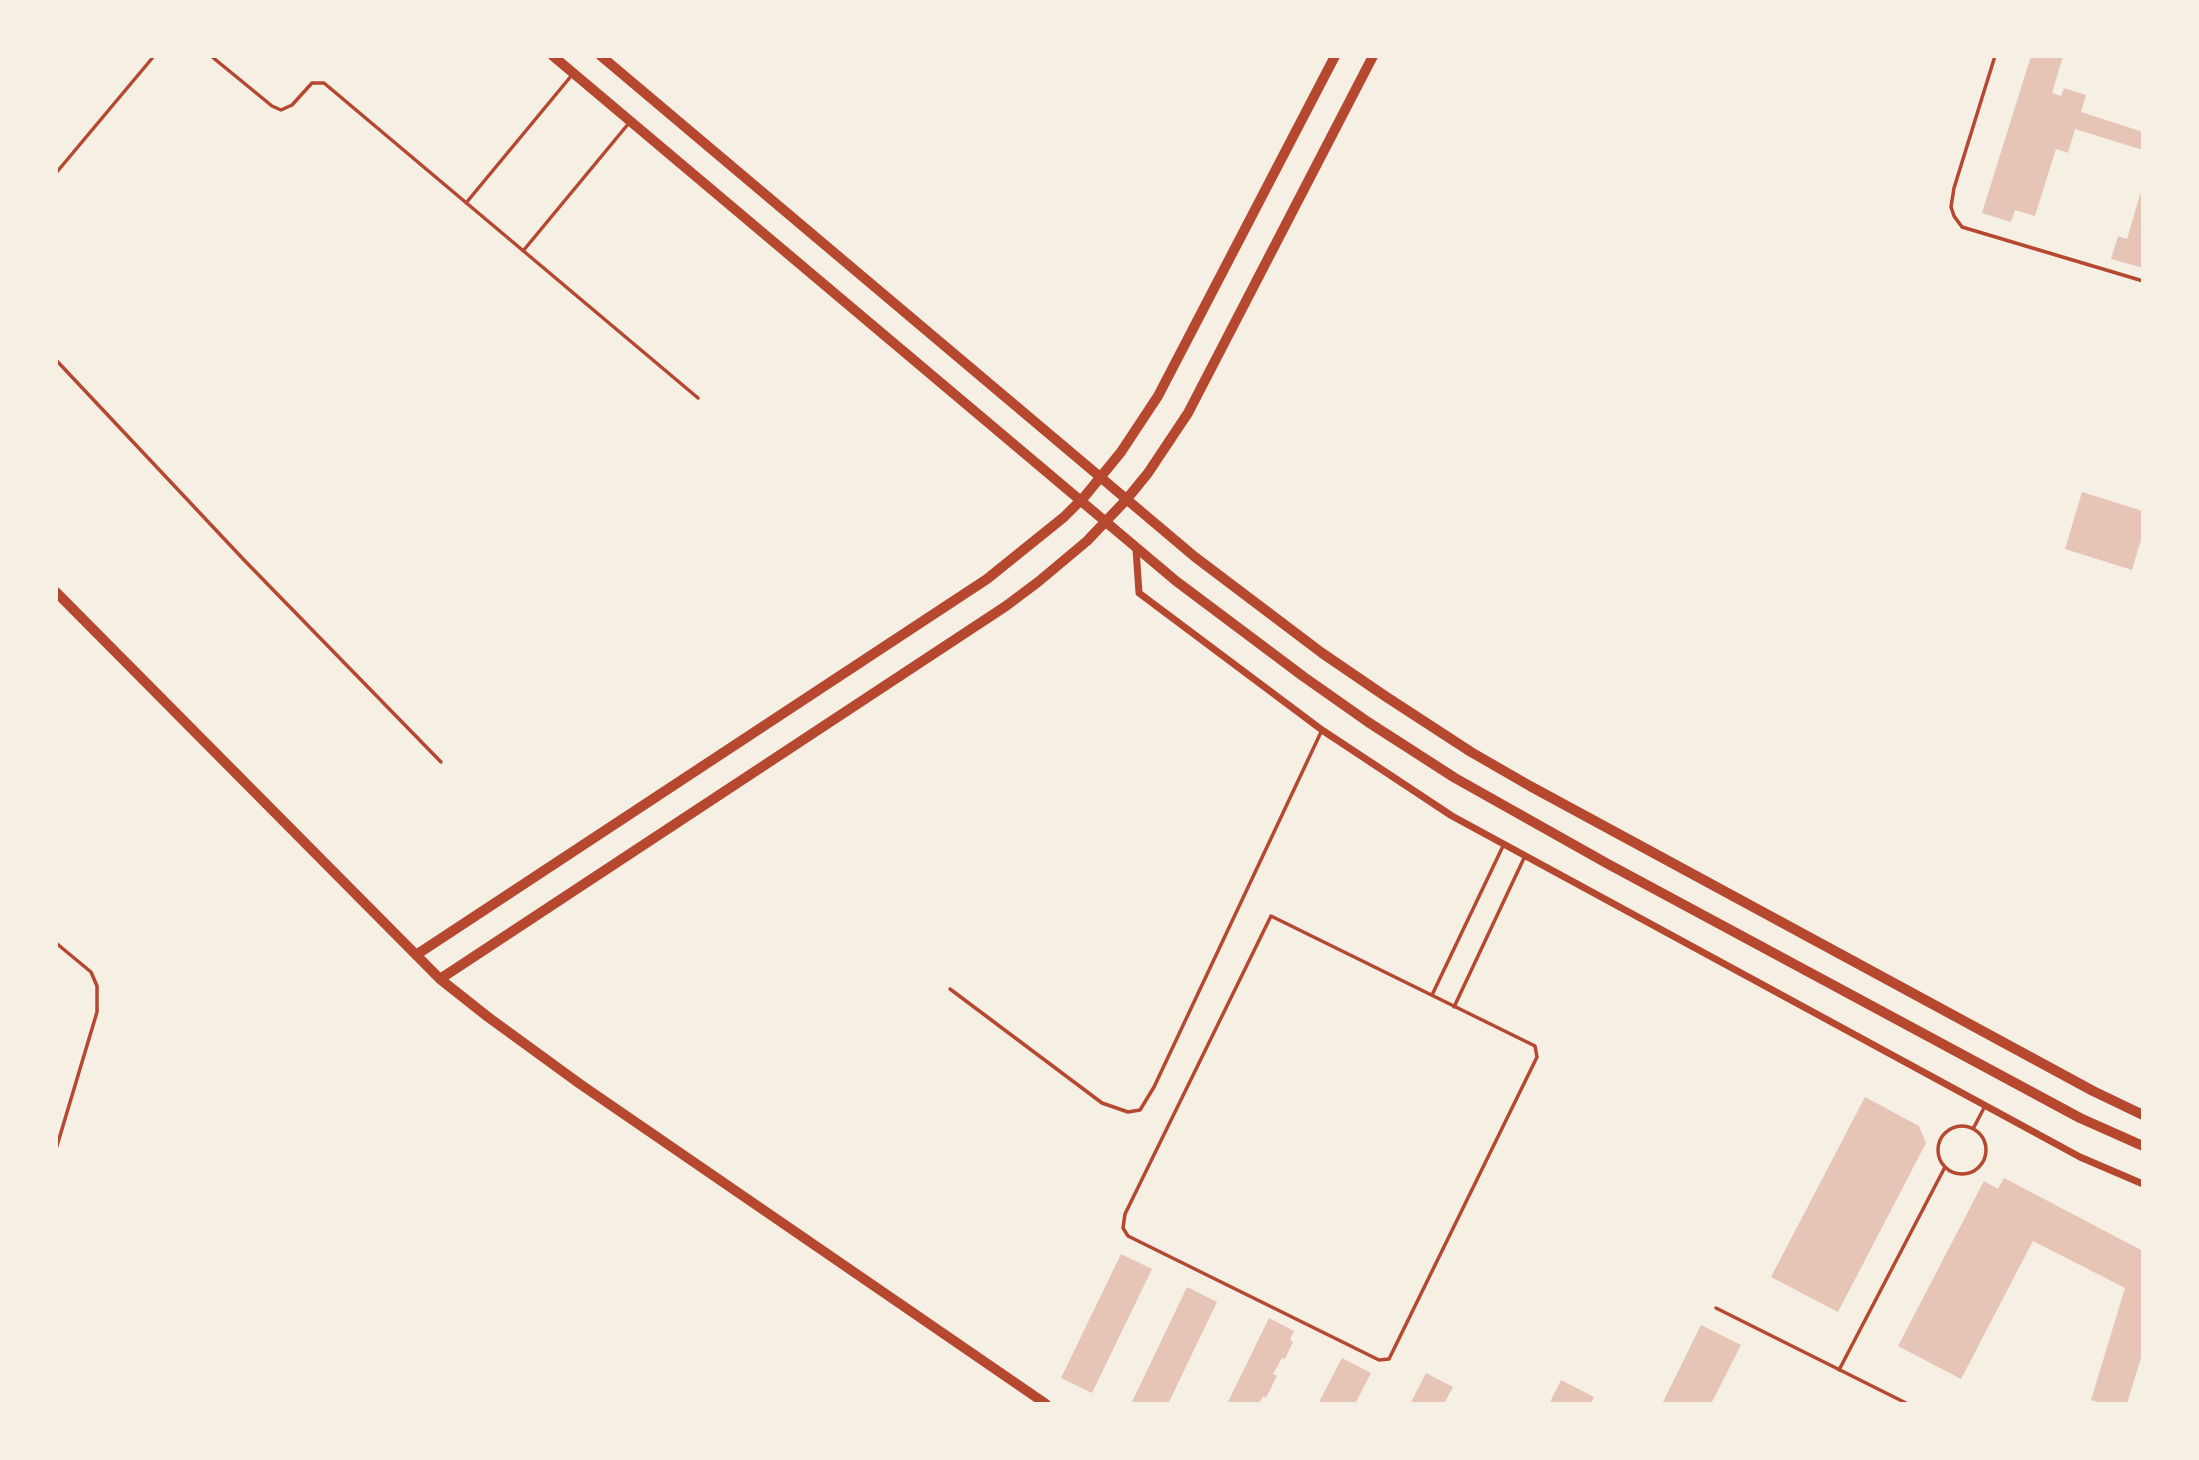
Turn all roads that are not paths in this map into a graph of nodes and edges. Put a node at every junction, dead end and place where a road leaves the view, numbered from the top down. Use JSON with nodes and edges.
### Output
{"nodes":[{"id":1,"x":154,"y":56,"type":"edge"},
{"id":2,"x":211,"y":56,"type":"edge"},
{"id":3,"x":553,"y":56,"type":"edge"},
{"id":4,"x":601,"y":56,"type":"edge"},
{"id":5,"x":1335,"y":56,"type":"edge"},
{"id":6,"x":1373,"y":56,"type":"edge"},
{"id":7,"x":1995,"y":56,"type":"edge"},
{"id":8,"x":573,"y":73,"type":"junction"},
{"id":9,"x":631,"y":121,"type":"junction"},
{"id":10,"x":56,"y":173,"type":"edge"},
{"id":11,"x":466,"y":203,"type":"junction"},
{"id":12,"x":523,"y":251,"type":"junction"},
{"id":13,"x":2143,"y":281,"type":"edge"},
{"id":14,"x":56,"y":360,"type":"edge"},
{"id":15,"x":698,"y":398,"type":"dead end"},
{"id":16,"x":1100,"y":478,"type":"junction"},
{"id":17,"x":1126,"y":500,"type":"junction"},
{"id":18,"x":1080,"y":501,"type":"junction"},
{"id":19,"x":1106,"y":522,"type":"junction"},
{"id":20,"x":1136,"y":548,"type":"junction"},
{"id":21,"x":56,"y":592,"type":"edge"},
{"id":22,"x":1322,"y":730,"type":"junction"},
{"id":23,"x":441,"y":762,"type":"dead end"},
{"id":24,"x":1504,"y":844,"type":"junction"},
{"id":25,"x":1525,"y":855,"type":"junction"},
{"id":26,"x":416,"y":955,"type":"junction"},
{"id":27,"x":440,"y":979,"type":"junction"},
{"id":28,"x":950,"y":989,"type":"dead end"},
{"id":29,"x":1432,"y":995,"type":"junction"},
{"id":30,"x":1454,"y":1007,"type":"junction"},
{"id":31,"x":1985,"y":1106,"type":"junction"},
{"id":32,"x":2143,"y":1115,"type":"edge"},
{"id":33,"x":1973,"y":1129,"type":"junction"},
{"id":34,"x":2143,"y":1146,"type":"edge"},
{"id":35,"x":1945,"y":1167,"type":"junction"},
{"id":36,"x":2143,"y":1184,"type":"edge"},
{"id":37,"x":1716,"y":1308,"type":"dead end"},
{"id":38,"x":1839,"y":1370,"type":"junction"},
{"id":39,"x":1045,"y":1404,"type":"edge"},
{"id":40,"x":1908,"y":1404,"type":"edge"}],
"edges":[{"from":1,"to":10,"type":"lane"},
{"from":2,"to":11,"type":"lane"},
{"from":3,"to":8,"type":"main road"},
{"from":4,"to":16,"type":"main road"},
{"from":5,"to":16,"type":"street"},
{"from":6,"to":17,"type":"street"},
{"from":7,"to":13,"type":"lane"},
{"from":8,"to":9,"type":"main road"},
{"from":8,"to":11,"type":"lane"},
{"from":9,"to":12,"type":"lane"},
{"from":9,"to":18,"type":"main road"},
{"from":11,"to":12,"type":"lane"},
{"from":12,"to":15,"type":"lane"},
{"from":14,"to":23,"type":"lane"},
{"from":16,"to":17,"type":"main road"},
{"from":16,"to":18,"type":"street"},
{"from":17,"to":19,"type":"street"},
{"from":17,"to":32,"type":"main road"},
{"from":18,"to":19,"type":"main road"},
{"from":18,"to":26,"type":"street"},
{"from":19,"to":20,"type":"main road"},
{"from":19,"to":27,"type":"street"},
{"from":20,"to":22,"type":"street"},
{"from":20,"to":34,"type":"main road"},
{"from":21,"to":26,"type":"street"},
{"from":22,"to":24,"type":"street"},
{"from":22,"to":28,"type":"lane"},
{"from":24,"to":25,"type":"street"},
{"from":24,"to":29,"type":"lane"},
{"from":25,"to":30,"type":"lane"},
{"from":25,"to":31,"type":"street"},
{"from":26,"to":27,"type":"street"},
{"from":27,"to":39,"type":"street"},
{"from":29,"to":30,"type":"lane"},
{"from":29,"to":30,"type":"lane"},
{"from":31,"to":33,"type":"lane"},
{"from":31,"to":36,"type":"street"},
{"from":33,"to":35,"type":"lane"},
{"from":33,"to":35,"type":"lane"},
{"from":35,"to":38,"type":"lane"},
{"from":37,"to":38,"type":"lane"},
{"from":38,"to":40,"type":"lane"}]}
